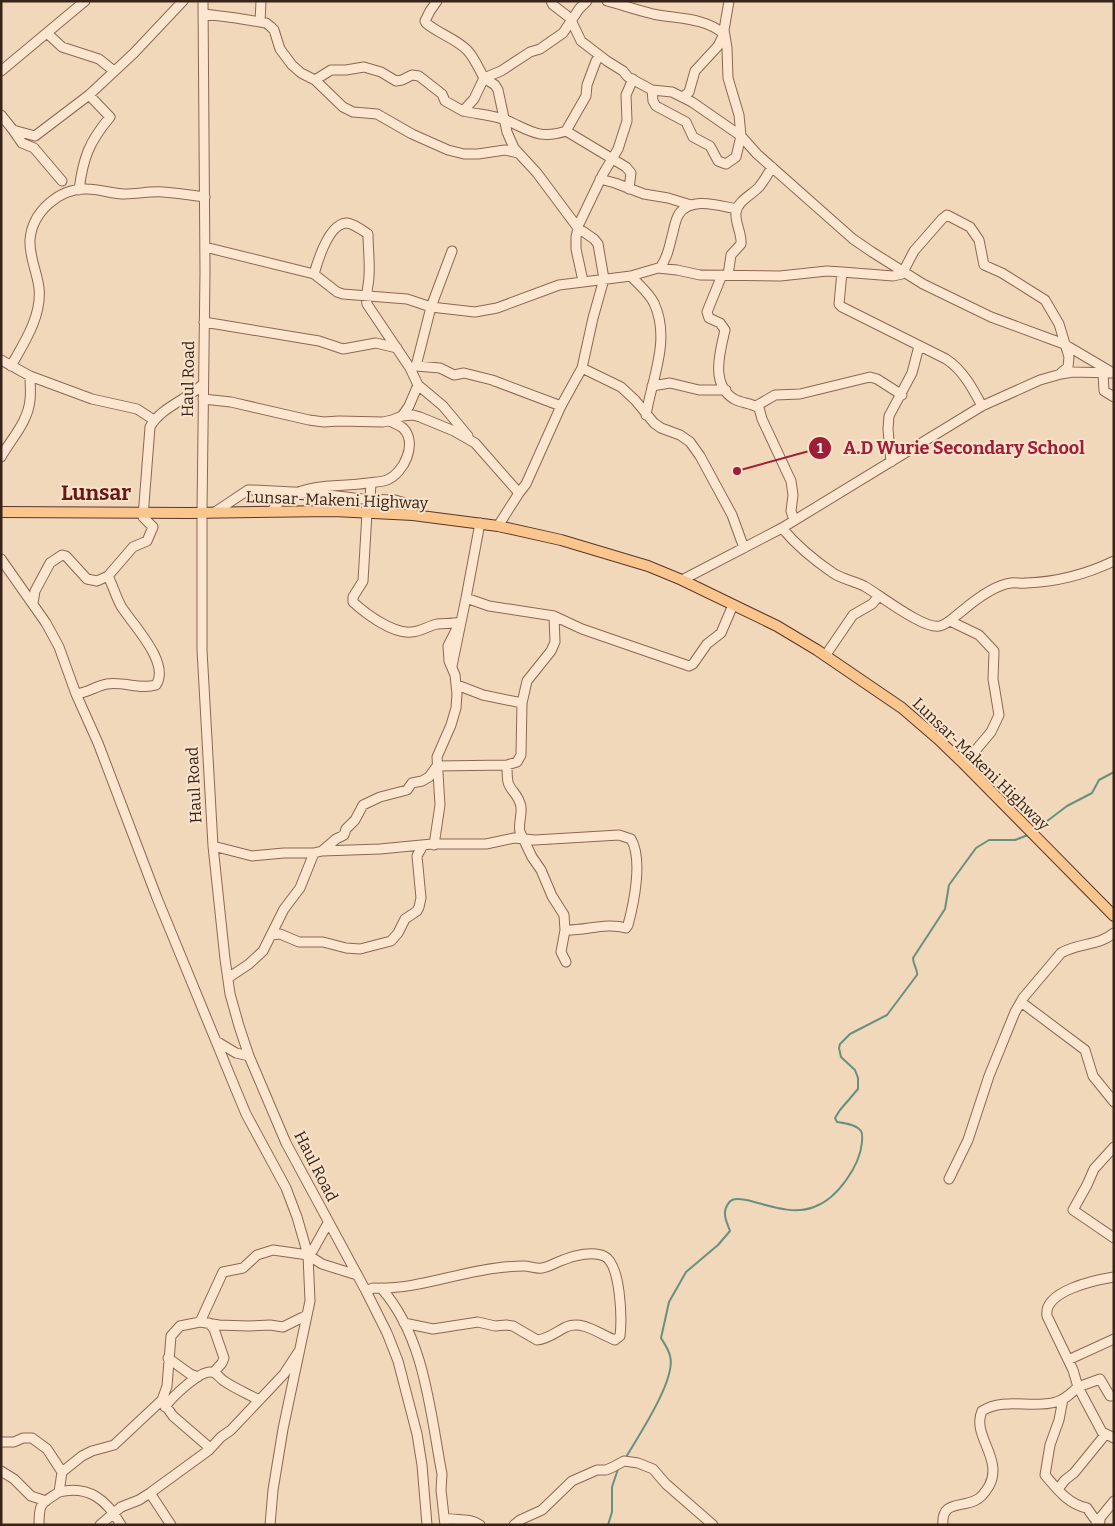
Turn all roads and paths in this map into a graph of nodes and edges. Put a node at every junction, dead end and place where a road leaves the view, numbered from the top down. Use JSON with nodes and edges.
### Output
{"nodes":[{"id":1,"x":86,"y":1,"type":"edge"},
{"id":2,"x":183,"y":1,"type":"edge"},
{"id":3,"x":203,"y":1,"type":"edge"},
{"id":4,"x":261,"y":1,"type":"edge"},
{"id":5,"x":437,"y":1,"type":"edge"},
{"id":6,"x":551,"y":1,"type":"edge"},
{"id":7,"x":587,"y":1,"type":"edge"},
{"id":8,"x":607,"y":1,"type":"edge"},
{"id":9,"x":729,"y":1,"type":"edge"},
{"id":10,"x":204,"y":14,"type":"junction"},
{"id":11,"x":572,"y":21,"type":"junction"},
{"id":12,"x":260,"y":22,"type":"junction"},
{"id":13,"x":47,"y":33,"type":"junction"},
{"id":14,"x":724,"y":34,"type":"junction"},
{"id":15,"x":600,"y":56,"type":"junction"},
{"id":16,"x":1,"y":71,"type":"edge"},
{"id":17,"x":114,"y":71,"type":"junction"},
{"id":18,"x":484,"y":78,"type":"junction"},
{"id":19,"x":633,"y":79,"type":"junction"},
{"id":20,"x":315,"y":80,"type":"junction"},
{"id":21,"x":652,"y":90,"type":"junction"},
{"id":22,"x":89,"y":94,"type":"junction"},
{"id":23,"x":683,"y":97,"type":"junction"},
{"id":24,"x":463,"y":111,"type":"junction"},
{"id":25,"x":1,"y":115,"type":"edge"},
{"id":26,"x":504,"y":120,"type":"junction"},
{"id":27,"x":13,"y":130,"type":"junction"},
{"id":28,"x":566,"y":131,"type":"junction"},
{"id":29,"x":741,"y":136,"type":"junction"},
{"id":30,"x":519,"y":154,"type":"junction"},
{"id":31,"x":613,"y":158,"type":"junction"},
{"id":32,"x":772,"y":167,"type":"junction"},
{"id":33,"x":600,"y":179,"type":"junction"},
{"id":34,"x":62,"y":181,"type":"dead end"},
{"id":35,"x":628,"y":189,"type":"junction"},
{"id":36,"x":79,"y":190,"type":"junction"},
{"id":37,"x":205,"y":197,"type":"junction"},
{"id":38,"x":691,"y":205,"type":"junction"},
{"id":39,"x":737,"y":209,"type":"junction"},
{"id":40,"x":578,"y":228,"type":"junction"},
{"id":41,"x":205,"y":247,"type":"junction"},
{"id":42,"x":452,"y":251,"type":"dead end"},
{"id":43,"x":660,"y":268,"type":"junction"},
{"id":44,"x":842,"y":272,"type":"junction"},
{"id":45,"x":904,"y":272,"type":"junction"},
{"id":46,"x":314,"y":274,"type":"junction"},
{"id":47,"x":725,"y":275,"type":"junction"},
{"id":48,"x":631,"y":276,"type":"junction"},
{"id":49,"x":604,"y":279,"type":"junction"},
{"id":50,"x":583,"y":281,"type":"junction"},
{"id":51,"x":366,"y":297,"type":"junction"},
{"id":52,"x":431,"y":307,"type":"junction"},
{"id":53,"x":204,"y":322,"type":"junction"},
{"id":54,"x":1064,"y":344,"type":"junction"},
{"id":55,"x":919,"y":346,"type":"junction"},
{"id":56,"x":397,"y":348,"type":"junction"},
{"id":57,"x":1,"y":360,"type":"edge"},
{"id":58,"x":11,"y":366,"type":"junction"},
{"id":59,"x":413,"y":367,"type":"junction"},
{"id":60,"x":582,"y":368,"type":"junction"},
{"id":61,"x":1114,"y":373,"type":"edge"},
{"id":62,"x":1061,"y":374,"type":"junction"},
{"id":63,"x":1103,"y":374,"type":"junction"},
{"id":64,"x":30,"y":376,"type":"junction"},
{"id":65,"x":203,"y":384,"type":"junction"},
{"id":66,"x":418,"y":385,"type":"junction"},
{"id":67,"x":652,"y":386,"type":"junction"},
{"id":68,"x":726,"y":390,"type":"junction"},
{"id":69,"x":902,"y":395,"type":"junction"},
{"id":70,"x":1114,"y":397,"type":"edge"},
{"id":71,"x":203,"y":399,"type":"junction"},
{"id":72,"x":561,"y":406,"type":"junction"},
{"id":73,"x":756,"y":406,"type":"junction"},
{"id":74,"x":982,"y":406,"type":"junction"},
{"id":75,"x":646,"y":415,"type":"junction"},
{"id":76,"x":402,"y":416,"type":"junction"},
{"id":77,"x":154,"y":420,"type":"junction"},
{"id":78,"x":389,"y":421,"type":"junction"},
{"id":79,"x":475,"y":443,"type":"junction"},
{"id":80,"x":1,"y":457,"type":"edge"},
{"id":81,"x":891,"y":462,"type":"junction"},
{"id":82,"x":371,"y":483,"type":"junction"},
{"id":83,"x":297,"y":492,"type":"junction"},
{"id":84,"x":519,"y":493,"type":"junction"},
{"id":85,"x":370,"y":499,"type":"junction"},
{"id":86,"x":1,"y":512,"type":"edge"},
{"id":87,"x":143,"y":512,"type":"junction"},
{"id":88,"x":202,"y":512,"type":"junction"},
{"id":89,"x":215,"y":512,"type":"junction"},
{"id":90,"x":272,"y":512,"type":"junction"},
{"id":91,"x":367,"y":513,"type":"junction"},
{"id":92,"x":413,"y":515,"type":"junction"},
{"id":93,"x":794,"y":520,"type":"junction"},
{"id":94,"x":480,"y":523,"type":"junction"},
{"id":95,"x":498,"y":526,"type":"junction"},
{"id":96,"x":782,"y":528,"type":"junction"},
{"id":97,"x":744,"y":548,"type":"junction"},
{"id":98,"x":1,"y":559,"type":"edge"},
{"id":99,"x":1114,"y":561,"type":"edge"},
{"id":100,"x":108,"y":576,"type":"junction"},
{"id":101,"x":682,"y":580,"type":"junction"},
{"id":102,"x":17,"y":581,"type":"junction"},
{"id":103,"x":38,"y":584,"type":"junction"},
{"id":104,"x":879,"y":596,"type":"junction"},
{"id":105,"x":466,"y":598,"type":"junction"},
{"id":106,"x":33,"y":603,"type":"junction"},
{"id":107,"x":733,"y":604,"type":"junction"},
{"id":108,"x":554,"y":616,"type":"junction"},
{"id":109,"x":950,"y":620,"type":"junction"},
{"id":110,"x":460,"y":622,"type":"junction"},
{"id":111,"x":825,"y":656,"type":"junction"},
{"id":112,"x":457,"y":685,"type":"junction"},
{"id":113,"x":76,"y":694,"type":"junction"},
{"id":114,"x":522,"y":702,"type":"junction"},
{"id":115,"x":964,"y":764,"type":"junction"},
{"id":116,"x":507,"y":765,"type":"junction"},
{"id":117,"x":437,"y":766,"type":"junction"},
{"id":118,"x":524,"y":839,"type":"junction"},
{"id":119,"x":423,"y":845,"type":"junction"},
{"id":120,"x":434,"y":845,"type":"junction"},
{"id":121,"x":213,"y":846,"type":"junction"},
{"id":122,"x":318,"y":852,"type":"junction"},
{"id":123,"x":1114,"y":916,"type":"edge"},
{"id":124,"x":565,"y":930,"type":"junction"},
{"id":125,"x":1114,"y":933,"type":"edge"},
{"id":126,"x":272,"y":935,"type":"junction"},
{"id":127,"x":566,"y":962,"type":"dead end"},
{"id":128,"x":228,"y":978,"type":"junction"},
{"id":129,"x":1021,"y":1002,"type":"junction"},
{"id":130,"x":216,"y":1041,"type":"junction"},
{"id":131,"x":249,"y":1056,"type":"junction"},
{"id":132,"x":1114,"y":1102,"type":"edge"},
{"id":133,"x":1114,"y":1147,"type":"edge"},
{"id":134,"x":949,"y":1179,"type":"dead end"},
{"id":135,"x":328,"y":1224,"type":"junction"},
{"id":136,"x":1114,"y":1238,"type":"edge"},
{"id":137,"x":308,"y":1256,"type":"junction"},
{"id":138,"x":357,"y":1275,"type":"junction"},
{"id":139,"x":1114,"y":1277,"type":"edge"},
{"id":140,"x":380,"y":1288,"type":"junction"},
{"id":141,"x":366,"y":1291,"type":"junction"},
{"id":142,"x":307,"y":1315,"type":"junction"},
{"id":143,"x":205,"y":1322,"type":"junction"},
{"id":144,"x":404,"y":1323,"type":"junction"},
{"id":145,"x":1114,"y":1339,"type":"edge"},
{"id":146,"x":300,"y":1349,"type":"junction"},
{"id":147,"x":168,"y":1358,"type":"junction"},
{"id":148,"x":1068,"y":1360,"type":"junction"},
{"id":149,"x":214,"y":1372,"type":"junction"},
{"id":150,"x":198,"y":1377,"type":"junction"},
{"id":151,"x":1078,"y":1386,"type":"junction"},
{"id":152,"x":1114,"y":1396,"type":"edge"},
{"id":153,"x":1063,"y":1399,"type":"junction"},
{"id":154,"x":259,"y":1400,"type":"junction"},
{"id":155,"x":163,"y":1403,"type":"junction"},
{"id":156,"x":1109,"y":1436,"type":"edge"},
{"id":157,"x":1,"y":1442,"type":"edge"},
{"id":158,"x":210,"y":1448,"type":"junction"},
{"id":159,"x":1,"y":1470,"type":"edge"},
{"id":160,"x":62,"y":1472,"type":"junction"},
{"id":161,"x":1058,"y":1490,"type":"junction"},
{"id":162,"x":60,"y":1492,"type":"junction"},
{"id":163,"x":150,"y":1493,"type":"junction"},
{"id":164,"x":46,"y":1501,"type":"junction"},
{"id":165,"x":1114,"y":1502,"type":"edge"},
{"id":166,"x":114,"y":1513,"type":"junction"},
{"id":167,"x":444,"y":1521,"type":"edge"},
{"id":168,"x":1097,"y":1523,"type":"edge"},
{"id":169,"x":39,"y":1525,"type":"edge"},
{"id":170,"x":100,"y":1525,"type":"edge"},
{"id":171,"x":121,"y":1525,"type":"edge"},
{"id":172,"x":170,"y":1525,"type":"edge"},
{"id":173,"x":270,"y":1525,"type":"edge"},
{"id":174,"x":427,"y":1525,"type":"edge"},
{"id":175,"x":480,"y":1525,"type":"edge"},
{"id":176,"x":514,"y":1525,"type":"edge"},
{"id":177,"x":713,"y":1525,"type":"edge"},
{"id":178,"x":943,"y":1525,"type":"edge"}],
"edges":[{"from":1,"to":13,"type":"street"},
{"from":2,"to":17,"type":"street"},
{"from":3,"to":10,"type":"street","name":"Haul Road"},
{"from":4,"to":12,"type":"street"},
{"from":5,"to":18,"type":"street"},
{"from":6,"to":11,"type":"street"},
{"from":7,"to":11,"type":"street"},
{"from":8,"to":14,"type":"street"},
{"from":9,"to":14,"type":"street"},
{"from":10,"to":12,"type":"street"},
{"from":10,"to":37,"type":"street","name":"Haul Road"},
{"from":11,"to":15,"type":"street"},
{"from":11,"to":18,"type":"street"},
{"from":12,"to":20,"type":"street"},
{"from":13,"to":16,"type":"street"},
{"from":13,"to":17,"type":"street"},
{"from":14,"to":23,"type":"street"},
{"from":14,"to":29,"type":"street"},
{"from":15,"to":19,"type":"street"},
{"from":15,"to":28,"type":"street"},
{"from":17,"to":22,"type":"street"},
{"from":18,"to":24,"type":"street"},
{"from":18,"to":26,"type":"street"},
{"from":19,"to":21,"type":"street"},
{"from":19,"to":31,"type":"street"},
{"from":20,"to":24,"type":"street"},
{"from":20,"to":30,"type":"street"},
{"from":21,"to":23,"type":"street"},
{"from":21,"to":29,"type":"street"},
{"from":22,"to":27,"type":"street"},
{"from":22,"to":36,"type":"street"},
{"from":23,"to":29,"type":"street"},
{"from":24,"to":26,"type":"street"},
{"from":25,"to":27,"type":"street"},
{"from":26,"to":28,"type":"street"},
{"from":26,"to":30,"type":"street"},
{"from":27,"to":34,"type":"street"},
{"from":28,"to":31,"type":"street"},
{"from":29,"to":32,"type":"street"},
{"from":30,"to":40,"type":"street"},
{"from":31,"to":33,"type":"street"},
{"from":31,"to":35,"type":"street"},
{"from":32,"to":39,"type":"street"},
{"from":32,"to":45,"type":"street"},
{"from":33,"to":35,"type":"street"},
{"from":33,"to":40,"type":"street"},
{"from":35,"to":38,"type":"street"},
{"from":36,"to":37,"type":"street"},
{"from":36,"to":58,"type":"street"},
{"from":37,"to":41,"type":"street","name":"Haul Road"},
{"from":38,"to":39,"type":"street"},
{"from":38,"to":43,"type":"street"},
{"from":39,"to":47,"type":"street"},
{"from":40,"to":49,"type":"street"},
{"from":40,"to":50,"type":"street"},
{"from":41,"to":46,"type":"street"},
{"from":41,"to":53,"type":"street","name":"Haul Road"},
{"from":42,"to":52,"type":"street"},
{"from":43,"to":47,"type":"street"},
{"from":43,"to":48,"type":"street"},
{"from":44,"to":45,"type":"street"},
{"from":44,"to":47,"type":"street"},
{"from":44,"to":55,"type":"street"},
{"from":45,"to":54,"type":"street"},
{"from":45,"to":54,"type":"street"},
{"from":46,"to":51,"type":"street"},
{"from":46,"to":51,"type":"street"},
{"from":47,"to":68,"type":"street"},
{"from":48,"to":49,"type":"street"},
{"from":48,"to":67,"type":"street"},
{"from":49,"to":50,"type":"street"},
{"from":49,"to":60,"type":"street"},
{"from":50,"to":52,"type":"street"},
{"from":51,"to":52,"type":"street"},
{"from":51,"to":56,"type":"street"},
{"from":52,"to":59,"type":"street"},
{"from":53,"to":56,"type":"street"},
{"from":53,"to":65,"type":"street","name":"Haul Road"},
{"from":54,"to":61,"type":"street"},
{"from":54,"to":62,"type":"street"},
{"from":55,"to":69,"type":"street"},
{"from":55,"to":74,"type":"street"},
{"from":56,"to":59,"type":"street"},
{"from":57,"to":58,"type":"street"},
{"from":58,"to":64,"type":"street"},
{"from":59,"to":66,"type":"street"},
{"from":59,"to":72,"type":"street"},
{"from":60,"to":72,"type":"street"},
{"from":60,"to":75,"type":"street"},
{"from":61,"to":63,"type":"street"},
{"from":62,"to":63,"type":"street"},
{"from":62,"to":74,"type":"street"},
{"from":63,"to":70,"type":"street"},
{"from":64,"to":77,"type":"street"},
{"from":64,"to":80,"type":"street"},
{"from":65,"to":71,"type":"street","name":"Haul Road"},
{"from":65,"to":77,"type":"street"},
{"from":66,"to":76,"type":"street"},
{"from":66,"to":79,"type":"street"},
{"from":67,"to":68,"type":"street"},
{"from":67,"to":75,"type":"street"},
{"from":68,"to":73,"type":"street"},
{"from":69,"to":73,"type":"street"},
{"from":69,"to":81,"type":"street"},
{"from":71,"to":78,"type":"street"},
{"from":71,"to":88,"type":"street","name":"Haul Road"},
{"from":72,"to":84,"type":"street"},
{"from":73,"to":93,"type":"street"},
{"from":74,"to":81,"type":"street"},
{"from":75,"to":97,"type":"street"},
{"from":76,"to":78,"type":"street"},
{"from":76,"to":79,"type":"street"},
{"from":77,"to":87,"type":"street"},
{"from":78,"to":82,"type":"street"},
{"from":79,"to":84,"type":"street"},
{"from":81,"to":93,"type":"street"},
{"from":82,"to":83,"type":"street"},
{"from":82,"to":85,"type":"street"},
{"from":83,"to":85,"type":"street"},
{"from":83,"to":89,"type":"street"},
{"from":83,"to":90,"type":"street"},
{"from":84,"to":95,"type":"street"},
{"from":85,"to":91,"type":"street"},
{"from":85,"to":92,"type":"street"},
{"from":86,"to":87,"type":"main road","name":"Lunsar-Makeni Highway"},
{"from":87,"to":88,"type":"main road","name":"Lunsar-Makeni Highway"},
{"from":87,"to":100,"type":"street"},
{"from":88,"to":89,"type":"main road","name":"Lunsar-Makeni Highway"},
{"from":88,"to":121,"type":"street","name":"Haul Road"},
{"from":89,"to":90,"type":"main road","name":"Lunsar-Makeni Highway"},
{"from":90,"to":91,"type":"main road","name":"Lunsar-Makeni Highway"},
{"from":91,"to":92,"type":"main road","name":"Lunsar-Makeni Highway"},
{"from":91,"to":110,"type":"street"},
{"from":92,"to":94,"type":"main road","name":"Lunsar-Makeni Highway"},
{"from":93,"to":96,"type":"street"},
{"from":94,"to":95,"type":"main road","name":"Lunsar-Makeni Highway"},
{"from":94,"to":105,"type":"street"},
{"from":95,"to":101,"type":"main road","name":"Lunsar-Makeni Highway"},
{"from":96,"to":97,"type":"street"},
{"from":96,"to":104,"type":"street"},
{"from":97,"to":101,"type":"street"},
{"from":98,"to":102,"type":"street"},
{"from":99,"to":109,"type":"street"},
{"from":100,"to":103,"type":"street"},
{"from":100,"to":113,"type":"street"},
{"from":101,"to":107,"type":"main road","name":"Lunsar-Makeni Highway"},
{"from":102,"to":103,"type":"street"},
{"from":102,"to":106,"type":"street"},
{"from":103,"to":106,"type":"street"},
{"from":104,"to":109,"type":"street"},
{"from":104,"to":111,"type":"street"},
{"from":105,"to":108,"type":"street"},
{"from":105,"to":110,"type":"street"},
{"from":106,"to":113,"type":"street"},
{"from":107,"to":108,"type":"street"},
{"from":107,"to":111,"type":"main road","name":"Lunsar-Makeni Highway"},
{"from":108,"to":114,"type":"street"},
{"from":109,"to":115,"type":"street"},
{"from":110,"to":112,"type":"street"},
{"from":111,"to":115,"type":"main road","name":"Lunsar-Makeni Highway"},
{"from":112,"to":114,"type":"street"},
{"from":112,"to":117,"type":"street"},
{"from":113,"to":130,"type":"street"},
{"from":114,"to":116,"type":"street"},
{"from":115,"to":123,"type":"main road","name":"Lunsar-Makeni Highway"},
{"from":116,"to":117,"type":"street"},
{"from":116,"to":118,"type":"street"},
{"from":117,"to":120,"type":"street"},
{"from":117,"to":122,"type":"street"},
{"from":118,"to":120,"type":"street"},
{"from":118,"to":124,"type":"street"},
{"from":118,"to":124,"type":"street"},
{"from":119,"to":120,"type":"street"},
{"from":119,"to":122,"type":"street"},
{"from":119,"to":126,"type":"street"},
{"from":121,"to":122,"type":"street"},
{"from":121,"to":128,"type":"street","name":"Haul Road"},
{"from":122,"to":126,"type":"street"},
{"from":124,"to":127,"type":"street"},
{"from":125,"to":129,"type":"street"},
{"from":126,"to":128,"type":"street"},
{"from":128,"to":131,"type":"street","name":"Haul Road"},
{"from":129,"to":132,"type":"street"},
{"from":129,"to":134,"type":"street"},
{"from":130,"to":131,"type":"street"},
{"from":130,"to":137,"type":"street"},
{"from":131,"to":135,"type":"street","name":"Haul Road"},
{"from":133,"to":136,"type":"street"},
{"from":135,"to":137,"type":"street"},
{"from":135,"to":138,"type":"street","name":"Haul Road"},
{"from":137,"to":138,"type":"street"},
{"from":137,"to":142,"type":"street"},
{"from":137,"to":143,"type":"street"},
{"from":138,"to":141,"type":"street","name":"Haul Road"},
{"from":139,"to":148,"type":"street"},
{"from":140,"to":141,"type":"street"},
{"from":140,"to":144,"type":"street"},
{"from":140,"to":144,"type":"street"},
{"from":141,"to":174,"type":"street","name":"Haul Road"},
{"from":142,"to":143,"type":"street"},
{"from":142,"to":146,"type":"street"},
{"from":143,"to":147,"type":"street"},
{"from":143,"to":149,"type":"street"},
{"from":144,"to":167,"type":"street"},
{"from":145,"to":148,"type":"street"},
{"from":146,"to":154,"type":"street"},
{"from":146,"to":173,"type":"street"},
{"from":147,"to":150,"type":"street"},
{"from":147,"to":155,"type":"street"},
{"from":148,"to":151,"type":"street"},
{"from":149,"to":150,"type":"street"},
{"from":149,"to":154,"type":"street"},
{"from":150,"to":155,"type":"street"},
{"from":151,"to":152,"type":"street"},
{"from":151,"to":153,"type":"street"},
{"from":151,"to":156,"type":"street"},
{"from":153,"to":161,"type":"street"},
{"from":153,"to":178,"type":"street"},
{"from":154,"to":158,"type":"street"},
{"from":155,"to":158,"type":"street"},
{"from":155,"to":160,"type":"street"},
{"from":156,"to":161,"type":"street"},
{"from":157,"to":160,"type":"street"},
{"from":158,"to":163,"type":"street"},
{"from":159,"to":164,"type":"street"},
{"from":160,"to":162,"type":"street"},
{"from":161,"to":168,"type":"street"},
{"from":162,"to":164,"type":"street"},
{"from":162,"to":166,"type":"street"},
{"from":163,"to":166,"type":"street"},
{"from":163,"to":172,"type":"street"},
{"from":164,"to":169,"type":"street"},
{"from":165,"to":168,"type":"street"},
{"from":166,"to":170,"type":"street"},
{"from":166,"to":171,"type":"street"},
{"from":167,"to":175,"type":"street"},
{"from":176,"to":177,"type":"street"}]}
